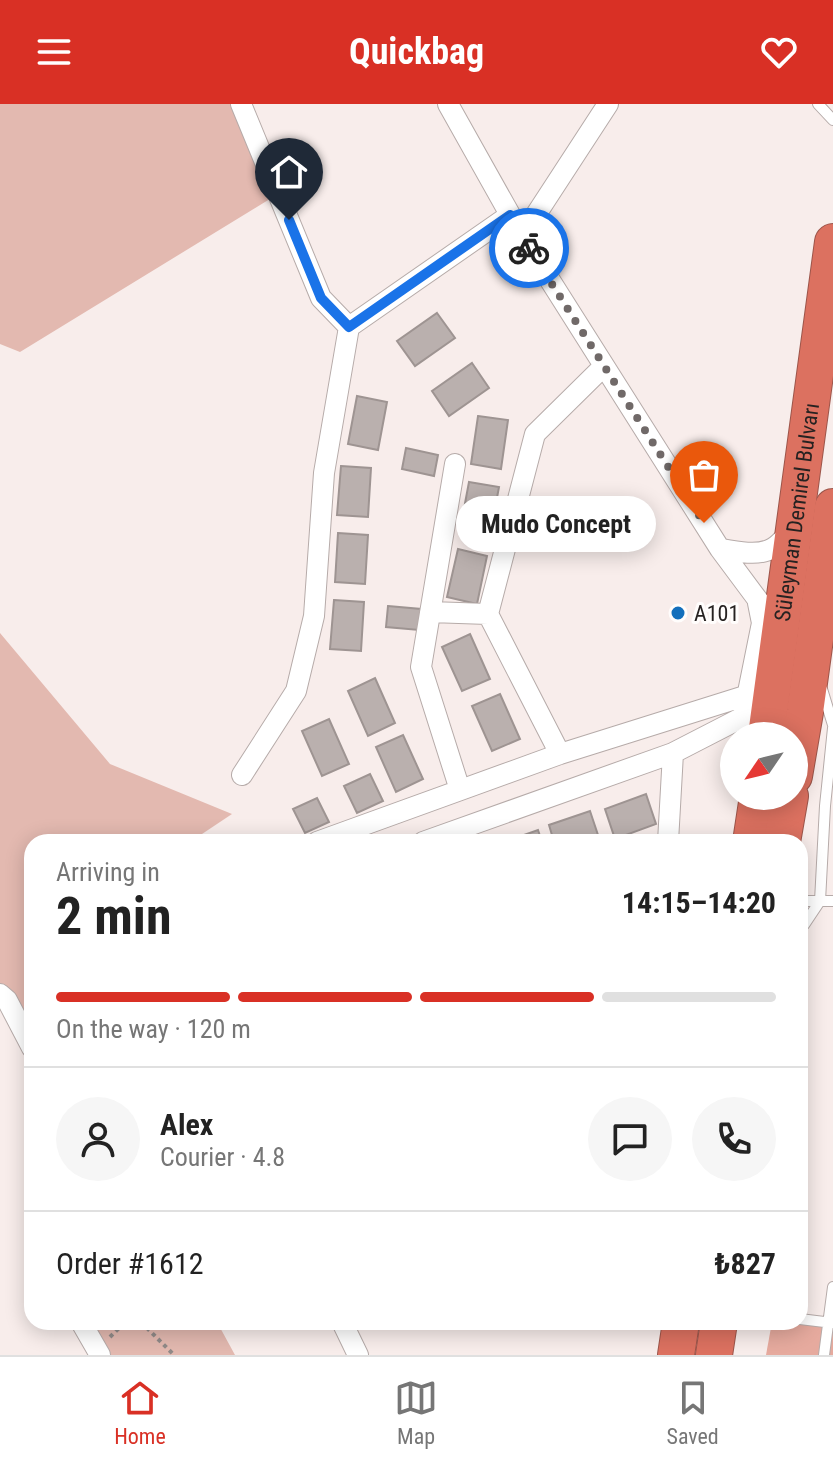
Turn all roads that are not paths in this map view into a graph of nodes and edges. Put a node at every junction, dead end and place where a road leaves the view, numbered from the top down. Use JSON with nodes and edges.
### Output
{"nodes":[{"id":1,"x":241,"y":104,"type":"edge"},
{"id":2,"x":448,"y":104,"type":"edge"},
{"id":3,"x":608,"y":104,"type":"edge"},
{"id":4,"x":818,"y":104,"type":"edge"},
{"id":5,"x":833,"y":120,"type":"edge"},
{"id":6,"x":510,"y":215,"type":"junction"},
{"id":7,"x":522,"y":236,"type":"junction"},
{"id":8,"x":833,"y":242,"type":"edge"},
{"id":9,"x":349,"y":327,"type":"junction"},
{"id":10,"x":604,"y":366,"type":"junction"},
{"id":11,"x":455,"y":464,"type":"dead end"},
{"id":12,"x":833,"y":507,"type":"edge"},
{"id":13,"x":796,"y":527,"type":"junction"},
{"id":14,"x":720,"y":549,"type":"junction"},
{"id":15,"x":828,"y":588,"type":"edge"},
{"id":16,"x":758,"y":600,"type":"junction"},
{"id":17,"x":430,"y":612,"type":"junction"},
{"id":18,"x":488,"y":614,"type":"junction"},
{"id":19,"x":781,"y":631,"type":"junction"},
{"id":20,"x":813,"y":659,"type":"junction"},
{"id":21,"x":748,"y":695,"type":"junction"},
{"id":22,"x":768,"y":722,"type":"edge"},
{"id":23,"x":803,"y":722,"type":"edge"},
{"id":24,"x":833,"y":726,"type":"edge"},
{"id":25,"x":673,"y":753,"type":"junction"},
{"id":26,"x":560,"y":754,"type":"junction"},
{"id":27,"x":242,"y":775,"type":"dead end"},
{"id":28,"x":460,"y":790,"type":"junction"},
{"id":29,"x":756,"y":810,"type":"edge"},
{"id":30,"x":788,"y":810,"type":"edge"},
{"id":31,"x":339,"y":834,"type":"edge"},
{"id":32,"x":445,"y":834,"type":"edge"},
{"id":33,"x":668,"y":834,"type":"edge"},
{"id":34,"x":752,"y":834,"type":"edge"},
{"id":35,"x":783,"y":834,"type":"edge"},
{"id":36,"x":808,"y":901,"type":"edge"},
{"id":37,"x":820,"y":901,"type":"junction"},
{"id":38,"x":833,"y":901,"type":"edge"},
{"id":39,"x":808,"y":919,"type":"edge"},
{"id":40,"x":0,"y":994,"type":"edge"},
{"id":41,"x":24,"y":1033,"type":"edge"},
{"id":42,"x":833,"y":1287,"type":"edge"},
{"id":43,"x":808,"y":1320,"type":"edge"},
{"id":44,"x":830,"y":1322,"type":"edge"},
{"id":45,"x":86,"y":1330,"type":"edge"},
{"id":46,"x":346,"y":1330,"type":"edge"},
{"id":47,"x":680,"y":1330,"type":"edge"},
{"id":48,"x":718,"y":1330,"type":"edge"},
{"id":49,"x":100,"y":1355,"type":"edge"},
{"id":50,"x":358,"y":1355,"type":"edge"},
{"id":51,"x":676,"y":1355,"type":"edge"},
{"id":52,"x":714,"y":1355,"type":"edge"},
{"id":53,"x":824,"y":1355,"type":"edge"}],
"edges":[{"from":1,"to":9,"type":"street"},
{"from":2,"to":6,"type":"street"},
{"from":3,"to":7,"type":"street"},
{"from":4,"to":5,"type":"lane"},
{"from":6,"to":7,"type":"street"},
{"from":6,"to":9,"type":"street"},
{"from":7,"to":10,"type":"street"},
{"from":8,"to":13,"type":"highway","name":"Süleyman Demirel Bulvarı"},
{"from":9,"to":27,"type":"street"},
{"from":10,"to":14,"type":"street"},
{"from":10,"to":18,"type":"street"},
{"from":11,"to":17,"type":"street"},
{"from":12,"to":15,"type":"highway","name":"Süleyman Demirel Bulvarı"},
{"from":13,"to":14,"type":"street"},
{"from":13,"to":19,"type":"highway","name":"Süleyman Demirel Bulvarı"},
{"from":14,"to":16,"type":"street"},
{"from":15,"to":20,"type":"highway","name":"Süleyman Demirel Bulvarı"},
{"from":16,"to":19,"type":"street"},
{"from":16,"to":21,"type":"street"},
{"from":17,"to":18,"type":"street"},
{"from":17,"to":28,"type":"street"},
{"from":18,"to":26,"type":"street"},
{"from":19,"to":22,"type":"highway","name":"Süleyman Demirel Bulvarı"},
{"from":20,"to":23,"type":"highway","name":"Süleyman Demirel Bulvarı"},
{"from":20,"to":24,"type":"lane"},
{"from":21,"to":25,"type":"street"},
{"from":21,"to":26,"type":"street"},
{"from":24,"to":37,"type":"lane"},
{"from":25,"to":32,"type":"street"},
{"from":25,"to":33,"type":"street"},
{"from":26,"to":28,"type":"street"},
{"from":28,"to":31,"type":"street"},
{"from":29,"to":34,"type":"highway"},
{"from":30,"to":35,"type":"highway"},
{"from":36,"to":37,"type":"lane"},
{"from":37,"to":38,"type":"lane"},
{"from":37,"to":39,"type":"lane"},
{"from":40,"to":41,"type":"street"},
{"from":42,"to":44,"type":"lane"},
{"from":43,"to":44,"type":"lane"},
{"from":44,"to":53,"type":"lane"},
{"from":45,"to":49,"type":"street"},
{"from":46,"to":50,"type":"street"},
{"from":47,"to":51,"type":"highway"},
{"from":48,"to":52,"type":"highway"}]}
